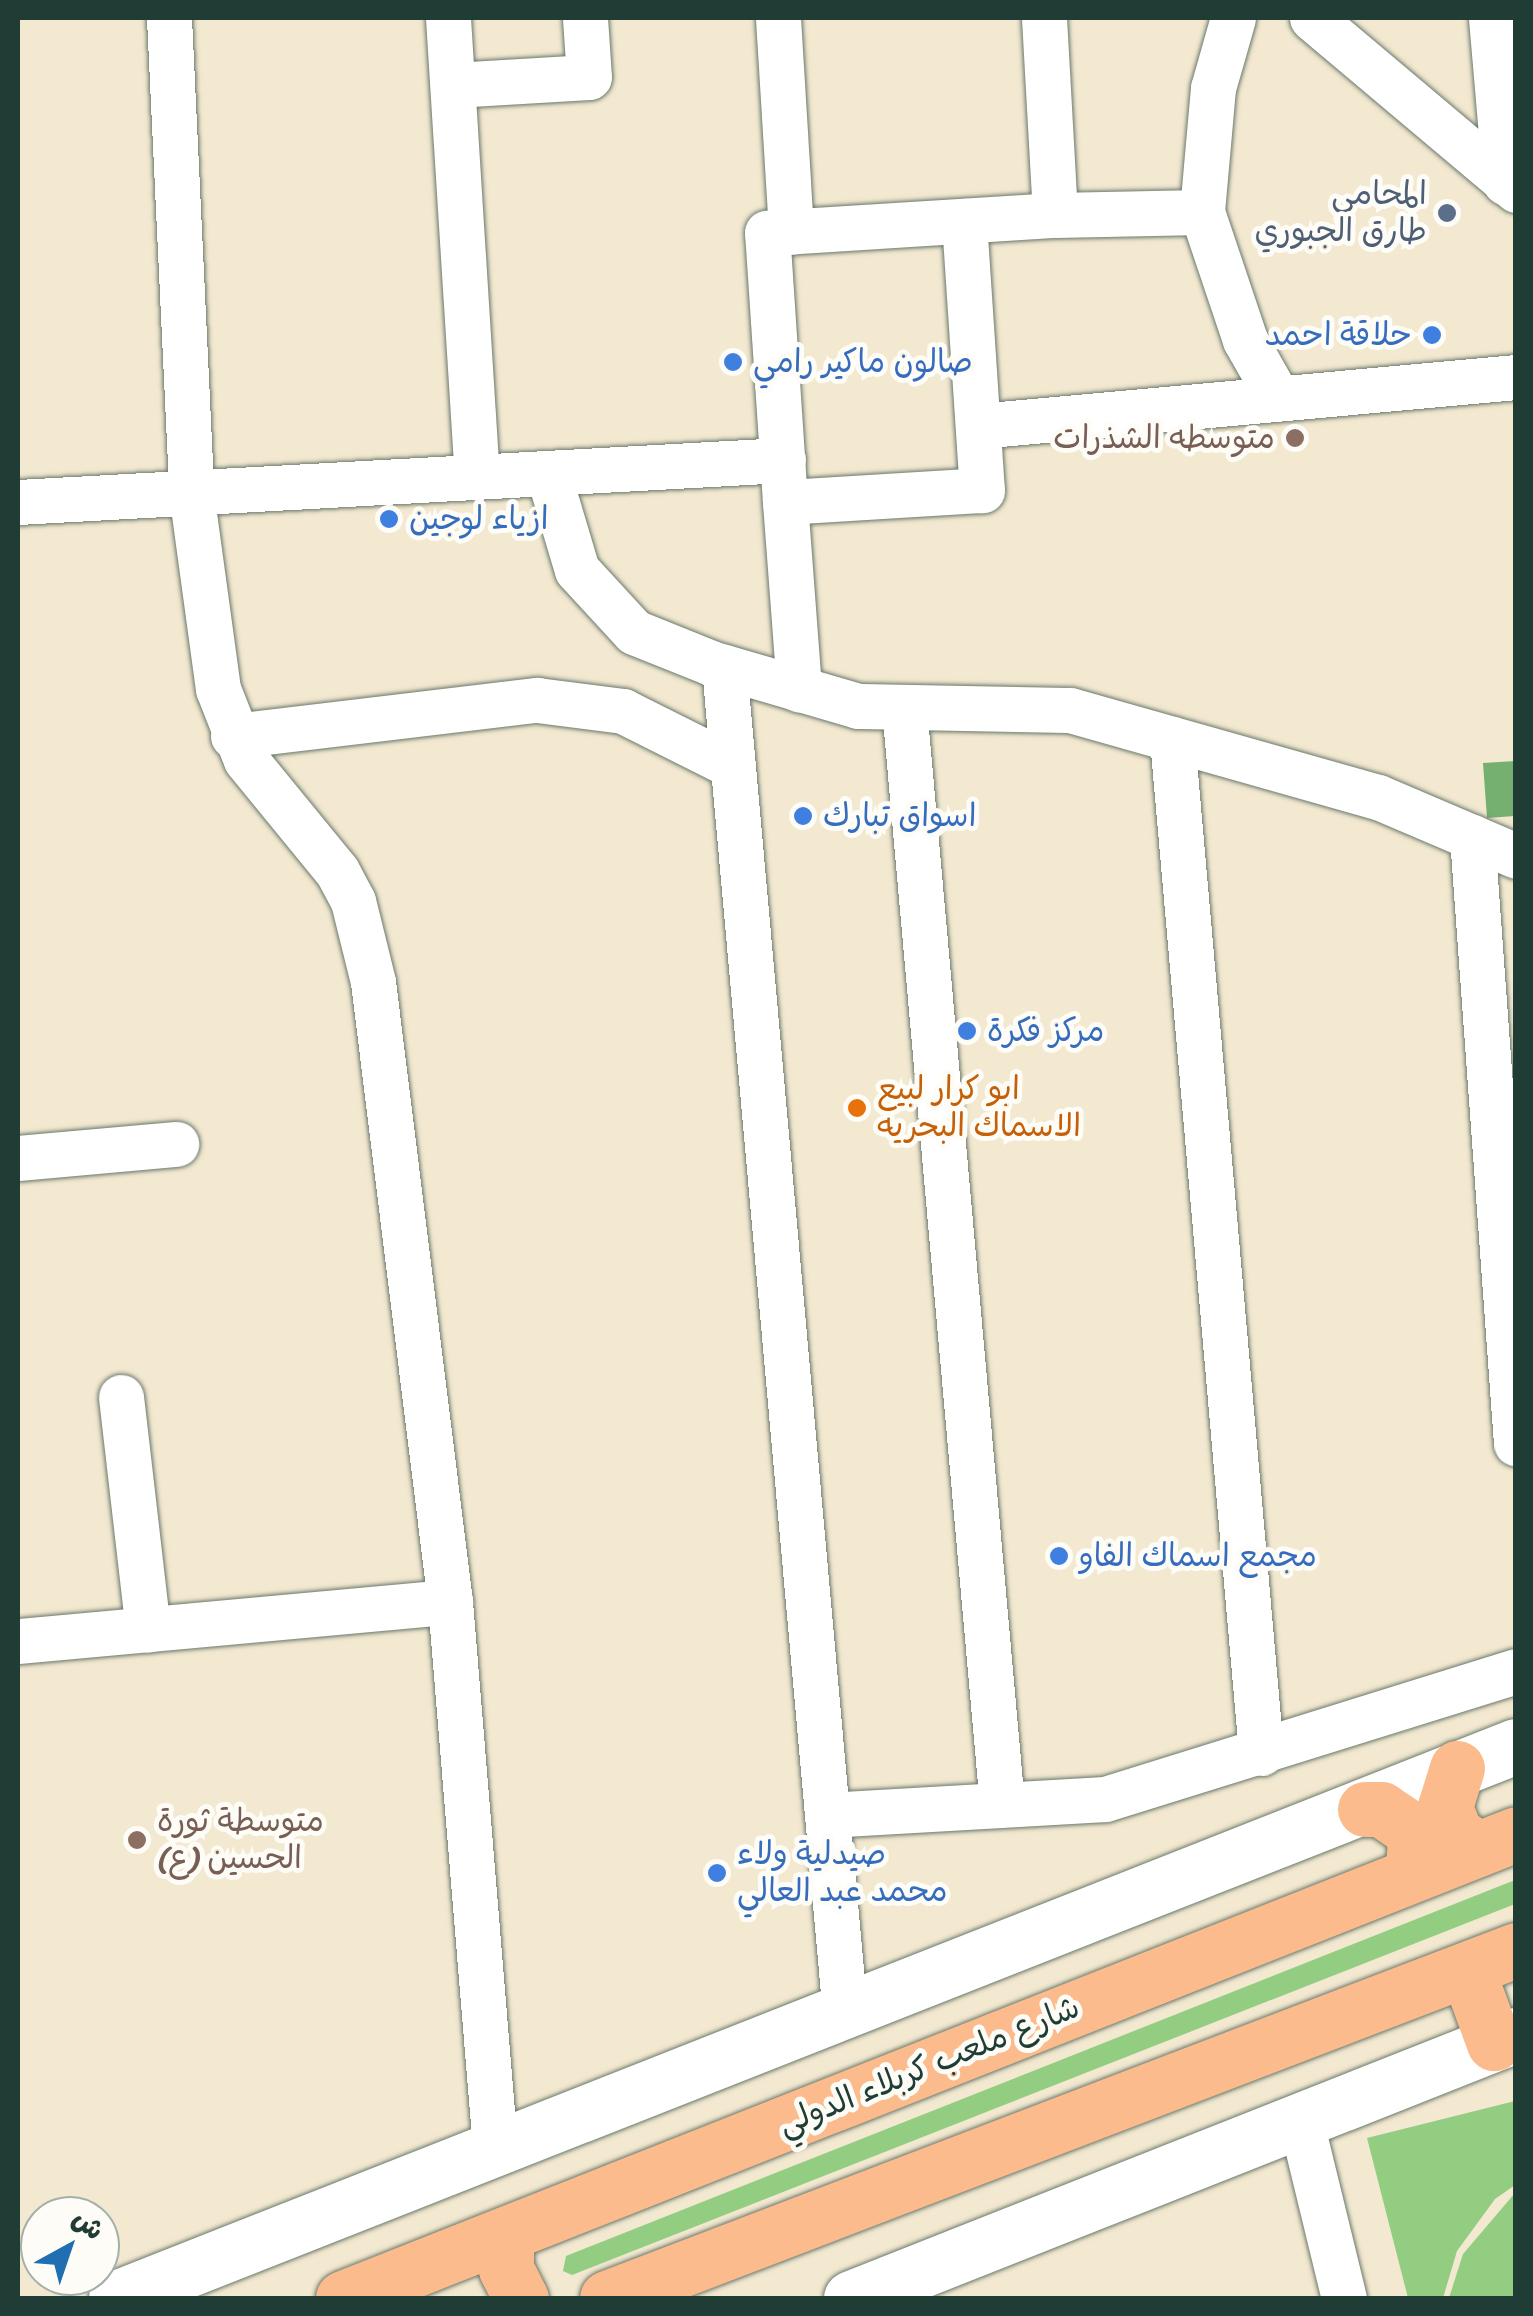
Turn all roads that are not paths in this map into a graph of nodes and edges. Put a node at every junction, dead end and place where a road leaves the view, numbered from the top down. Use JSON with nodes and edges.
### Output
{"nodes":[{"id":1,"x":170,"y":18,"type":"edge"},
{"id":2,"x":448,"y":18,"type":"edge"},
{"id":3,"x":585,"y":18,"type":"edge"},
{"id":4,"x":778,"y":18,"type":"edge"},
{"id":5,"x":1044,"y":18,"type":"edge"},
{"id":6,"x":1234,"y":18,"type":"edge"},
{"id":7,"x":1312,"y":18,"type":"edge"},
{"id":8,"x":1491,"y":18,"type":"edge"},
{"id":9,"x":453,"y":85,"type":"junction"},
{"id":10,"x":1510,"y":186,"type":"edge"},
{"id":11,"x":1202,"y":212,"type":"junction"},
{"id":12,"x":1055,"y":215,"type":"junction"},
{"id":13,"x":964,"y":221,"type":"junction"},
{"id":14,"x":791,"y":232,"type":"junction"},
{"id":15,"x":1516,"y":377,"type":"edge"},
{"id":16,"x":1278,"y":398,"type":"junction"},
{"id":17,"x":978,"y":426,"type":"junction"},
{"id":18,"x":548,"y":473,"type":"junction"},
{"id":19,"x":477,"y":477,"type":"junction"},
{"id":20,"x":784,"y":481,"type":"junction"},
{"id":21,"x":192,"y":492,"type":"junction"},
{"id":22,"x":18,"y":502,"type":"edge"},
{"id":23,"x":724,"y":667,"type":"junction"},
{"id":24,"x":799,"y":688,"type":"junction"},
{"id":25,"x":904,"y":707,"type":"junction"},
{"id":26,"x":233,"y":736,"type":"junction"},
{"id":27,"x":1172,"y":739,"type":"junction"},
{"id":28,"x":734,"y":766,"type":"junction"},
{"id":29,"x":1472,"y":837,"type":"junction"},
{"id":30,"x":1516,"y":856,"type":"edge"},
{"id":31,"x":176,"y":1144,"type":"dead end"},
{"id":32,"x":18,"y":1158,"type":"edge"},
{"id":33,"x":121,"y":1397,"type":"dead end"},
{"id":34,"x":1516,"y":1443,"type":"edge"},
{"id":35,"x":450,"y":1602,"type":"junction"},
{"id":36,"x":148,"y":1629,"type":"junction"},
{"id":37,"x":18,"y":1641,"type":"edge"},
{"id":38,"x":1516,"y":1672,"type":"edge"},
{"id":39,"x":1516,"y":1746,"type":"edge"},
{"id":40,"x":1261,"y":1753,"type":"junction"},
{"id":41,"x":1457,"y":1768,"type":"junction"},
{"id":42,"x":1002,"y":1806,"type":"junction"},
{"id":43,"x":1364,"y":1809,"type":"junction"},
{"id":44,"x":826,"y":1815,"type":"junction"},
{"id":45,"x":1497,"y":1842,"type":"edge"},
{"id":46,"x":1412,"y":1874,"type":"junction"},
{"id":47,"x":1491,"y":1959,"type":"edge"},
{"id":48,"x":845,"y":2015,"type":"junction"},
{"id":49,"x":1505,"y":2039,"type":"edge"},
{"id":50,"x":1300,"y":2118,"type":"junction"},
{"id":51,"x":495,"y":2148,"type":"junction"},
{"id":52,"x":506,"y":2234,"type":"junction"},
{"id":53,"x":418,"y":2286,"type":"edge"},
{"id":54,"x":116,"y":2298,"type":"edge"},
{"id":55,"x":343,"y":2298,"type":"edge"},
{"id":56,"x":521,"y":2298,"type":"edge"},
{"id":57,"x":607,"y":2298,"type":"edge"},
{"id":58,"x":851,"y":2298,"type":"edge"},
{"id":59,"x":1344,"y":2298,"type":"edge"}],
"edges":[{"from":1,"to":21,"type":"street"},
{"from":2,"to":9,"type":"street"},
{"from":3,"to":9,"type":"street"},
{"from":4,"to":14,"type":"street"},
{"from":5,"to":12,"type":"street"},
{"from":6,"to":11,"type":"street"},
{"from":7,"to":10,"type":"street"},
{"from":8,"to":10,"type":"street"},
{"from":9,"to":19,"type":"street"},
{"from":11,"to":12,"type":"street"},
{"from":11,"to":16,"type":"street"},
{"from":12,"to":13,"type":"street"},
{"from":13,"to":14,"type":"street"},
{"from":13,"to":17,"type":"street"},
{"from":14,"to":20,"type":"street"},
{"from":15,"to":16,"type":"street"},
{"from":16,"to":17,"type":"street"},
{"from":17,"to":20,"type":"street"},
{"from":18,"to":19,"type":"street"},
{"from":18,"to":20,"type":"street"},
{"from":18,"to":23,"type":"street"},
{"from":19,"to":21,"type":"street"},
{"from":20,"to":24,"type":"street"},
{"from":21,"to":22,"type":"street"},
{"from":21,"to":26,"type":"street"},
{"from":23,"to":24,"type":"street"},
{"from":23,"to":28,"type":"street"},
{"from":24,"to":25,"type":"street"},
{"from":25,"to":27,"type":"street"},
{"from":25,"to":42,"type":"street"},
{"from":26,"to":28,"type":"street"},
{"from":26,"to":35,"type":"street"},
{"from":27,"to":29,"type":"street"},
{"from":27,"to":40,"type":"street"},
{"from":28,"to":44,"type":"street"},
{"from":29,"to":30,"type":"street"},
{"from":29,"to":34,"type":"street"},
{"from":31,"to":32,"type":"street"},
{"from":33,"to":36,"type":"street"},
{"from":35,"to":36,"type":"street"},
{"from":35,"to":51,"type":"street"},
{"from":36,"to":37,"type":"street"},
{"from":38,"to":40,"type":"street"},
{"from":39,"to":41,"type":"street"},
{"from":40,"to":42,"type":"street"},
{"from":41,"to":43,"type":"street"},
{"from":41,"to":45,"type":"main road"},
{"from":42,"to":44,"type":"street"},
{"from":43,"to":46,"type":"main road"},
{"from":43,"to":48,"type":"street"},
{"from":44,"to":48,"type":"street"},
{"from":45,"to":46,"type":"main road","name":"شارع ملعب كربلاء الدولي"},
{"from":46,"to":52,"type":"main road","name":"شارع ملعب كربلاء الدولي"},
{"from":47,"to":49,"type":"main road"},
{"from":47,"to":57,"type":"main road"},
{"from":48,"to":51,"type":"street"},
{"from":49,"to":50,"type":"street"},
{"from":50,"to":58,"type":"street"},
{"from":50,"to":59,"type":"street"},
{"from":51,"to":54,"type":"street"},
{"from":52,"to":53,"type":"main road","name":"شارع ملعب كربلاء الدولي"},
{"from":52,"to":56,"type":"main road"},
{"from":53,"to":55,"type":"main road","name":"شارع ملعب كربلاء الدولي"}]}
